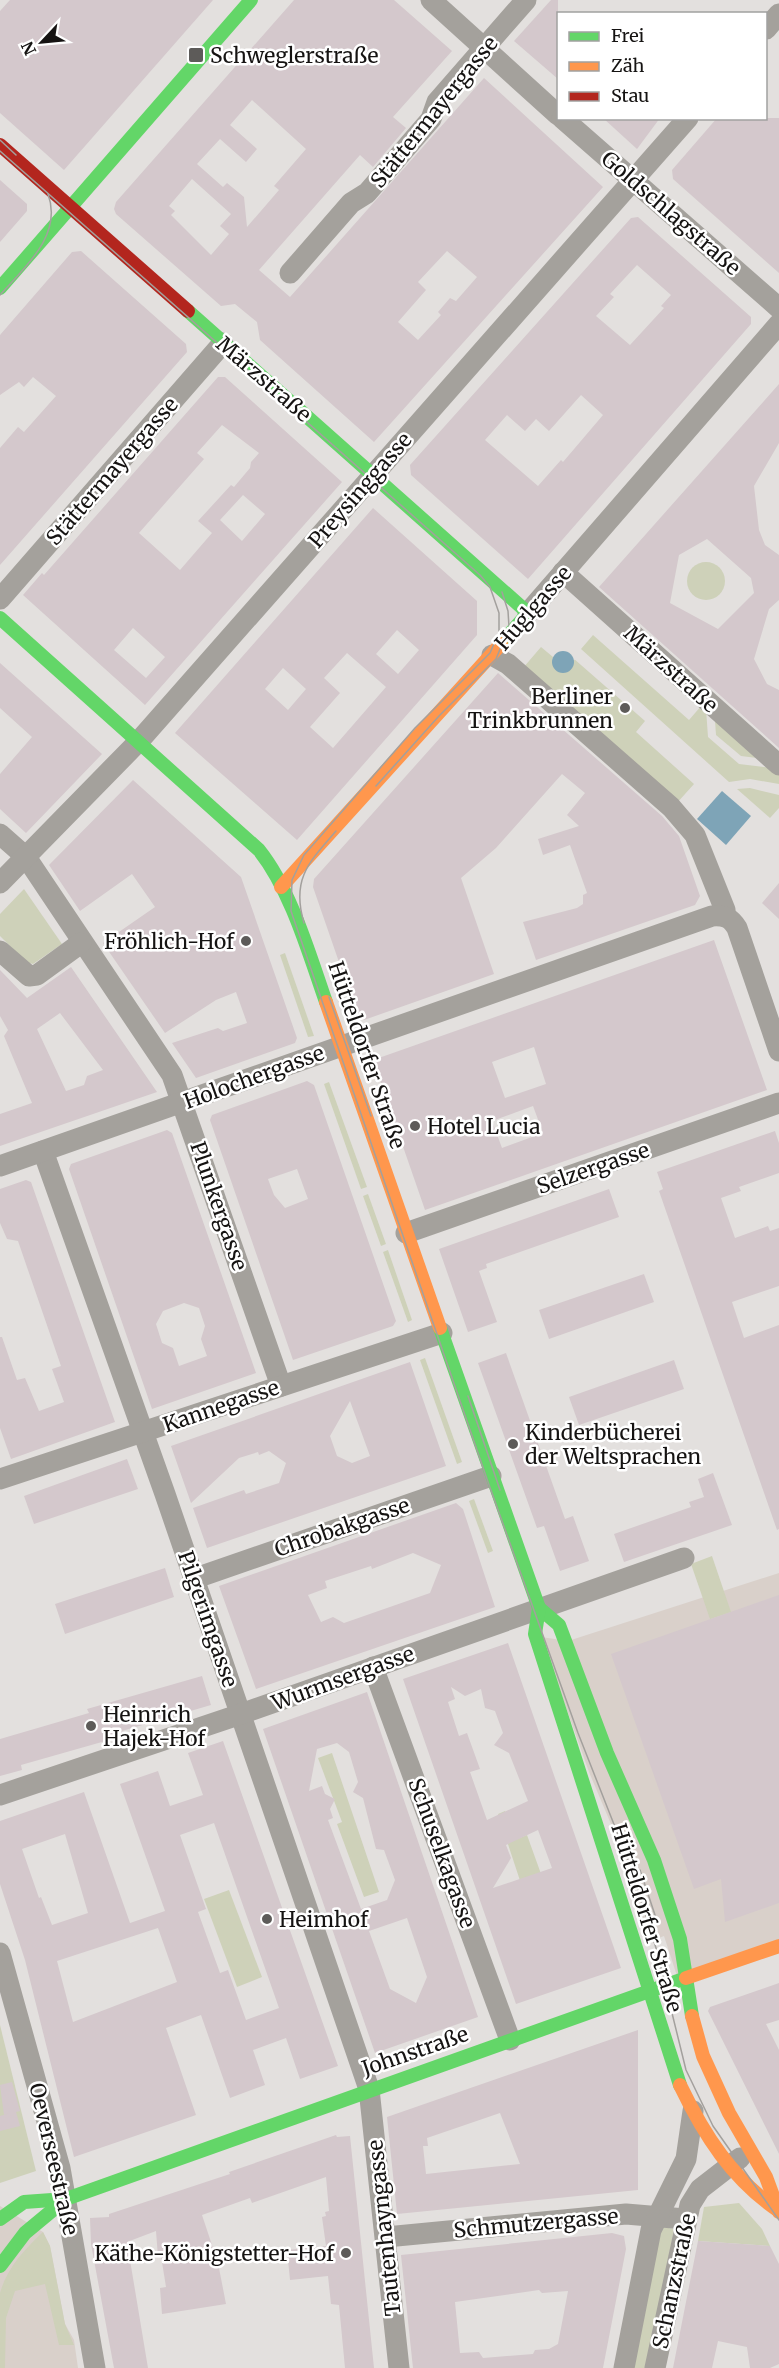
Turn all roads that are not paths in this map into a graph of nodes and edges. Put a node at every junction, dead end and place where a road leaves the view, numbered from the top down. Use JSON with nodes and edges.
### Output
{"nodes":[{"id":1,"x":251,"y":0,"type":"edge"},
{"id":2,"x":430,"y":0,"type":"edge"},
{"id":3,"x":526,"y":0,"type":"edge"},
{"id":4,"x":779,"y":14,"type":"edge"},
{"id":5,"x":767,"y":27,"type":"edge"},
{"id":6,"x":484,"y":49,"type":"junction"},
{"id":7,"x":557,"y":114,"type":"edge"},
{"id":8,"x":564,"y":120,"type":"edge"},
{"id":9,"x":686,"y":120,"type":"edge"},
{"id":10,"x":0,"y":145,"type":"edge"},
{"id":11,"x":633,"y":181,"type":"junction"},
{"id":12,"x":71,"y":207,"type":"junction"},
{"id":13,"x":290,"y":273,"type":"dead end"},
{"id":14,"x":0,"y":288,"type":"edge"},
{"id":15,"x":779,"y":308,"type":"edge"},
{"id":16,"x":779,"y":324,"type":"edge"},
{"id":17,"x":223,"y":343,"type":"junction"},
{"id":18,"x":373,"y":475,"type":"junction"},
{"id":19,"x":563,"y":572,"type":"junction"},
{"id":20,"x":0,"y":599,"type":"edge"},
{"id":21,"x":528,"y":613,"type":"junction"},
{"id":22,"x":0,"y":618,"type":"edge"},
{"id":23,"x":492,"y":656,"type":"junction"},
{"id":24,"x":139,"y":741,"type":"junction"},
{"id":25,"x":779,"y":765,"type":"edge"},
{"id":26,"x":0,"y":834,"type":"edge"},
{"id":27,"x":26,"y":857,"type":"junction"},
{"id":28,"x":0,"y":883,"type":"edge"},
{"id":29,"x":281,"y":887,"type":"junction"},
{"id":30,"x":717,"y":916,"type":"junction"},
{"id":31,"x":81,"y":943,"type":"junction"},
{"id":32,"x":0,"y":951,"type":"edge"},
{"id":33,"x":342,"y":1046,"type":"junction"},
{"id":34,"x":779,"y":1051,"type":"edge"},
{"id":35,"x":183,"y":1103,"type":"junction"},
{"id":36,"x":779,"y":1103,"type":"edge"},
{"id":37,"x":44,"y":1151,"type":"junction"},
{"id":38,"x":0,"y":1166,"type":"edge"},
{"id":39,"x":406,"y":1233,"type":"junction"},
{"id":40,"x":442,"y":1333,"type":"junction"},
{"id":41,"x":281,"y":1386,"type":"junction"},
{"id":42,"x":143,"y":1433,"type":"junction"},
{"id":43,"x":491,"y":1476,"type":"junction"},
{"id":44,"x":0,"y":1479,"type":"edge"},
{"id":45,"x":684,"y":1558,"type":"dead end"},
{"id":46,"x":193,"y":1579,"type":"junction"},
{"id":47,"x":539,"y":1608,"type":"junction"},
{"id":48,"x":373,"y":1667,"type":"junction"},
{"id":49,"x":241,"y":1714,"type":"junction"},
{"id":50,"x":0,"y":1795,"type":"edge"},
{"id":51,"x":779,"y":1946,"type":"edge"},
{"id":52,"x":0,"y":1953,"type":"edge"},
{"id":53,"x":685,"y":1978,"type":"junction"},
{"id":54,"x":649,"y":1992,"type":"junction"},
{"id":55,"x":510,"y":2040,"type":"junction"},
{"id":56,"x":369,"y":2089,"type":"junction"},
{"id":57,"x":693,"y":2111,"type":"junction"},
{"id":58,"x":751,"y":2150,"type":"junction"},
{"id":59,"x":729,"y":2165,"type":"junction"},
{"id":60,"x":66,"y":2199,"type":"junction"},
{"id":61,"x":779,"y":2211,"type":"edge"},
{"id":62,"x":656,"y":2216,"type":"junction"},
{"id":63,"x":0,"y":2218,"type":"edge"},
{"id":64,"x":685,"y":2219,"type":"junction"},
{"id":65,"x":386,"y":2237,"type":"junction"},
{"id":66,"x":0,"y":2266,"type":"edge"},
{"id":67,"x":95,"y":2368,"type":"edge"},
{"id":68,"x":399,"y":2368,"type":"edge"},
{"id":69,"x":624,"y":2368,"type":"edge"},
{"id":70,"x":655,"y":2368,"type":"edge"}],
"edges":[{"from":1,"to":12,"type":"main road"},
{"from":2,"to":6,"type":"street"},
{"from":3,"to":6,"type":"street","name":"Stättermayergasse"},
{"from":4,"to":5,"type":"street"},
{"from":6,"to":7,"type":"street"},
{"from":6,"to":13,"type":"street","name":"Stättermayergasse"},
{"from":8,"to":11,"type":"street","name":"Goldschlagstraße"},
{"from":9,"to":11,"type":"street","name":"Preysinggasse"},
{"from":10,"to":12,"type":"main road","name":"Märzstraße"},
{"from":11,"to":15,"type":"street","name":"Goldschlagstraße"},
{"from":11,"to":18,"type":"street","name":"Preysinggasse"},
{"from":12,"to":14,"type":"main road"},
{"from":12,"to":17,"type":"main road","name":"Märzstraße"},
{"from":16,"to":19,"type":"street","name":"Huglgasse"},
{"from":17,"to":18,"type":"main road","name":"Märzstraße"},
{"from":17,"to":20,"type":"street","name":"Stättermayergasse"},
{"from":18,"to":21,"type":"main road","name":"Märzstraße"},
{"from":18,"to":24,"type":"street","name":"Preysinggasse"},
{"from":19,"to":21,"type":"street","name":"Huglgasse"},
{"from":19,"to":25,"type":"street","name":"Märzstraße"},
{"from":21,"to":23,"type":"main road","name":"Huglgasse"},
{"from":22,"to":24,"type":"main road","name":"Hütteldorfer Straße"},
{"from":23,"to":29,"type":"main road","name":"Huglgasse"},
{"from":23,"to":30,"type":"street"},
{"from":24,"to":27,"type":"street","name":"Preysinggasse"},
{"from":24,"to":29,"type":"main road","name":"Hütteldorfer Straße"},
{"from":26,"to":27,"type":"street"},
{"from":27,"to":28,"type":"street","name":"Preysinggasse"},
{"from":27,"to":31,"type":"street","name":"Plunkergasse"},
{"from":29,"to":33,"type":"main road","name":"Hütteldorfer Straße"},
{"from":30,"to":33,"type":"street","name":"Holochergasse"},
{"from":30,"to":34,"type":"street"},
{"from":31,"to":32,"type":"street"},
{"from":31,"to":35,"type":"street","name":"Plunkergasse"},
{"from":33,"to":35,"type":"street","name":"Holochergasse"},
{"from":33,"to":39,"type":"main road","name":"Hütteldorfer Straße"},
{"from":35,"to":37,"type":"street","name":"Holochergasse"},
{"from":35,"to":41,"type":"street","name":"Plunkergasse"},
{"from":36,"to":39,"type":"street","name":"Selzergasse"},
{"from":37,"to":38,"type":"street","name":"Holochergasse"},
{"from":37,"to":42,"type":"street","name":"Pilgerimgasse"},
{"from":39,"to":40,"type":"main road","name":"Hütteldorfer Straße"},
{"from":40,"to":41,"type":"street","name":"Kannegasse"},
{"from":40,"to":43,"type":"main road","name":"Hütteldorfer Straße"},
{"from":41,"to":42,"type":"street","name":"Kannegasse"},
{"from":42,"to":44,"type":"street","name":"Kannegasse"},
{"from":42,"to":46,"type":"street","name":"Pilgerimgasse"},
{"from":43,"to":46,"type":"street","name":"Chrobakgasse"},
{"from":43,"to":47,"type":"main road","name":"Hütteldorfer Straße"},
{"from":45,"to":47,"type":"street","name":"Wurmsergasse"},
{"from":46,"to":49,"type":"street","name":"Pilgerimgasse"},
{"from":47,"to":48,"type":"street","name":"Wurmsergasse"},
{"from":47,"to":53,"type":"main road","name":"Hütteldorfer Straße"},
{"from":47,"to":54,"type":"main road","name":"Hütteldorfer Straße"},
{"from":48,"to":49,"type":"street","name":"Wurmsergasse"},
{"from":48,"to":55,"type":"street","name":"Schuselkagasse"},
{"from":49,"to":50,"type":"street","name":"Wurmsergasse"},
{"from":49,"to":56,"type":"street","name":"Pilgerimgasse"},
{"from":51,"to":53,"type":"main road","name":"Johnstraße"},
{"from":52,"to":60,"type":"street","name":"Oeverseestraße"},
{"from":53,"to":54,"type":"main road","name":"Johnstraße"},
{"from":53,"to":58,"type":"main road","name":"Hütteldorfer Straße"},
{"from":54,"to":55,"type":"main road","name":"Johnstraße"},
{"from":54,"to":57,"type":"main road","name":"Hütteldorfer Straße"},
{"from":55,"to":56,"type":"main road","name":"Johnstraße"},
{"from":56,"to":60,"type":"main road","name":"Johnstraße"},
{"from":56,"to":65,"type":"street","name":"Tautenhayngasse"},
{"from":57,"to":59,"type":"main road","name":"Hütteldorfer Straße"},
{"from":57,"to":62,"type":"street","name":"Schanzstraße"},
{"from":58,"to":59,"type":"street","name":"Schanzstraße"},
{"from":58,"to":61,"type":"main road","name":"Hütteldorfer Straße"},
{"from":59,"to":61,"type":"main road","name":"Hütteldorfer Straße"},
{"from":59,"to":64,"type":"street","name":"Schanzstraße"},
{"from":60,"to":63,"type":"main road"},
{"from":60,"to":66,"type":"main road"},
{"from":60,"to":67,"type":"street","name":"Oeverseestraße"},
{"from":62,"to":64,"type":"street","name":"Schmutzergasse"},
{"from":62,"to":65,"type":"street","name":"Schmutzergasse"},
{"from":62,"to":69,"type":"street","name":"Schanzstraße"},
{"from":64,"to":70,"type":"street","name":"Schanzstraße"},
{"from":65,"to":68,"type":"street","name":"Tautenhayngasse"}]}
